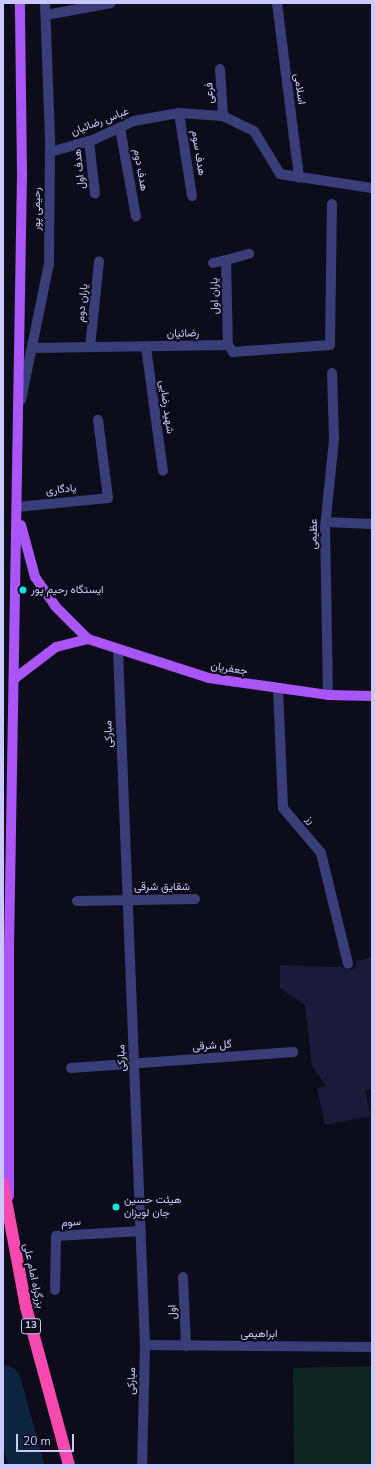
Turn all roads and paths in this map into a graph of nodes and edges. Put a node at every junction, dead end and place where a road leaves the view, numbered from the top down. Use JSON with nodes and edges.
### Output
{"nodes":[{"id":1,"x":20,"y":3,"type":"edge"},
{"id":2,"x":45,"y":3,"type":"edge"},
{"id":3,"x":111,"y":3,"type":"edge"},
{"id":4,"x":276,"y":3,"type":"edge"},
{"id":5,"x":46,"y":15,"type":"junction"},
{"id":6,"x":220,"y":69,"type":"dead end"},
{"id":7,"x":179,"y":113,"type":"junction"},
{"id":8,"x":223,"y":116,"type":"junction"},
{"id":9,"x":120,"y":128,"type":"junction"},
{"id":10,"x":89,"y":141,"type":"junction"},
{"id":11,"x":50,"y":152,"type":"junction"},
{"id":12,"x":298,"y":178,"type":"junction"},
{"id":13,"x":372,"y":188,"type":"edge"},
{"id":14,"x":95,"y":194,"type":"dead end"},
{"id":15,"x":192,"y":196,"type":"dead end"},
{"id":16,"x":332,"y":204,"type":"dead end"},
{"id":17,"x":136,"y":217,"type":"dead end"},
{"id":18,"x":249,"y":254,"type":"dead end"},
{"id":19,"x":226,"y":260,"type":"junction"},
{"id":20,"x":99,"y":261,"type":"dead end"},
{"id":21,"x":213,"y":263,"type":"dead end"},
{"id":22,"x":228,"y":345,"type":"junction"},
{"id":23,"x":146,"y":347,"type":"junction"},
{"id":24,"x":32,"y":348,"type":"junction"},
{"id":25,"x":90,"y":348,"type":"junction"},
{"id":26,"x":332,"y":373,"type":"dead end"},
{"id":27,"x":18,"y":412,"type":"junction"},
{"id":28,"x":98,"y":420,"type":"dead end"},
{"id":29,"x":163,"y":470,"type":"dead end"},
{"id":30,"x":17,"y":507,"type":"junction"},
{"id":31,"x":326,"y":522,"type":"junction"},
{"id":32,"x":372,"y":524,"type":"edge"},
{"id":33,"x":88,"y":638,"type":"junction"},
{"id":34,"x":118,"y":650,"type":"junction"},
{"id":35,"x":14,"y":679,"type":"junction"},
{"id":36,"x":278,"y":688,"type":"junction"},
{"id":37,"x":328,"y":695,"type":"junction"},
{"id":38,"x":372,"y":696,"type":"edge"},
{"id":39,"x":128,"y":898,"type":"junction"},
{"id":40,"x":195,"y":899,"type":"dead end"},
{"id":41,"x":76,"y":901,"type":"dead end"},
{"id":42,"x":348,"y":964,"type":"dead end"},
{"id":43,"x":293,"y":1052,"type":"dead end"},
{"id":44,"x":134,"y":1064,"type":"junction"},
{"id":45,"x":71,"y":1068,"type":"dead end"},
{"id":46,"x":3,"y":1184,"type":"edge"},
{"id":47,"x":9,"y":1228,"type":"junction"},
{"id":48,"x":141,"y":1231,"type":"junction"},
{"id":49,"x":184,"y":1277,"type":"dead end"},
{"id":50,"x":55,"y":1290,"type":"dead end"},
{"id":51,"x":145,"y":1346,"type":"junction"},
{"id":52,"x":186,"y":1346,"type":"junction"},
{"id":53,"x":372,"y":1346,"type":"edge"},
{"id":54,"x":69,"y":1465,"type":"edge"},
{"id":55,"x":142,"y":1465,"type":"edge"}],
"edges":[{"from":1,"to":27,"type":"main road"},
{"from":2,"to":5,"type":"street","name":"رحیمی پور"},
{"from":3,"to":5,"type":"street"},
{"from":4,"to":12,"type":"street","name":"اسلامی"},
{"from":5,"to":11,"type":"street","name":"رحیمی پور"},
{"from":6,"to":8,"type":"street","name":"فرعی"},
{"from":7,"to":8,"type":"street","name":"عباس رضائیان"},
{"from":7,"to":9,"type":"street","name":"عباس رضائیان"},
{"from":7,"to":15,"type":"street","name":"هدف سوم"},
{"from":8,"to":12,"type":"street","name":"عباس رضائیان"},
{"from":9,"to":10,"type":"street","name":"عباس رضائیان"},
{"from":9,"to":17,"type":"street","name":"هدف دوم"},
{"from":10,"to":11,"type":"street","name":"عباس رضائیان"},
{"from":10,"to":14,"type":"street","name":"هدف اول"},
{"from":11,"to":24,"type":"street","name":"رحیمی پور"},
{"from":12,"to":13,"type":"street","name":"عباس رضائیان"},
{"from":16,"to":22,"type":"street","name":"رضائیان"},
{"from":18,"to":19,"type":"street"},
{"from":19,"to":21,"type":"street","name":"یاران اول"},
{"from":19,"to":22,"type":"street","name":"یاران اول"},
{"from":20,"to":25,"type":"street","name":"یاران دوم"},
{"from":22,"to":23,"type":"street","name":"رضائیان"},
{"from":23,"to":25,"type":"street","name":"رضائیان"},
{"from":23,"to":29,"type":"street","name":"شهید رضایی"},
{"from":24,"to":25,"type":"street","name":"رضائیان"},
{"from":24,"to":27,"type":"street","name":"رحیمی پور"},
{"from":26,"to":31,"type":"street","name":"عظیمی"},
{"from":27,"to":30,"type":"main road"},
{"from":28,"to":30,"type":"street","name":"یادگاری"},
{"from":30,"to":33,"type":"main road","name":"جعفریان"},
{"from":30,"to":35,"type":"main road"},
{"from":31,"to":32,"type":"street"},
{"from":31,"to":37,"type":"street","name":"عظیمی"},
{"from":33,"to":34,"type":"main road","name":"جعفریان"},
{"from":33,"to":35,"type":"main road"},
{"from":34,"to":36,"type":"main road","name":"جعفریان"},
{"from":34,"to":39,"type":"street","name":"مبارکی"},
{"from":35,"to":47,"type":"main road"},
{"from":36,"to":37,"type":"main road","name":"جعفریان"},
{"from":36,"to":42,"type":"street","name":"رز"},
{"from":37,"to":38,"type":"main road","name":"جعفریان"},
{"from":39,"to":40,"type":"street","name":"شقایق شرقی"},
{"from":39,"to":41,"type":"street","name":"شقایق شرقی"},
{"from":39,"to":44,"type":"street","name":"مبارکی"},
{"from":43,"to":44,"type":"street","name":"گل شرقی"},
{"from":44,"to":45,"type":"street","name":"گل شرقی"},
{"from":44,"to":48,"type":"street","name":"مبارکی"},
{"from":46,"to":47,"type":"highway","name":"بزرگراه امام علی","number":"13"},
{"from":47,"to":54,"type":"highway","name":"بزرگراه امام علی","number":"13"},
{"from":48,"to":50,"type":"street","name":"سوم"},
{"from":48,"to":51,"type":"street","name":"مبارکی"},
{"from":49,"to":52,"type":"street","name":"اول"},
{"from":51,"to":52,"type":"street","name":"ابراهیمی"},
{"from":51,"to":55,"type":"street","name":"مبارکی"},
{"from":52,"to":53,"type":"street","name":"ابراهیمی"}]}
